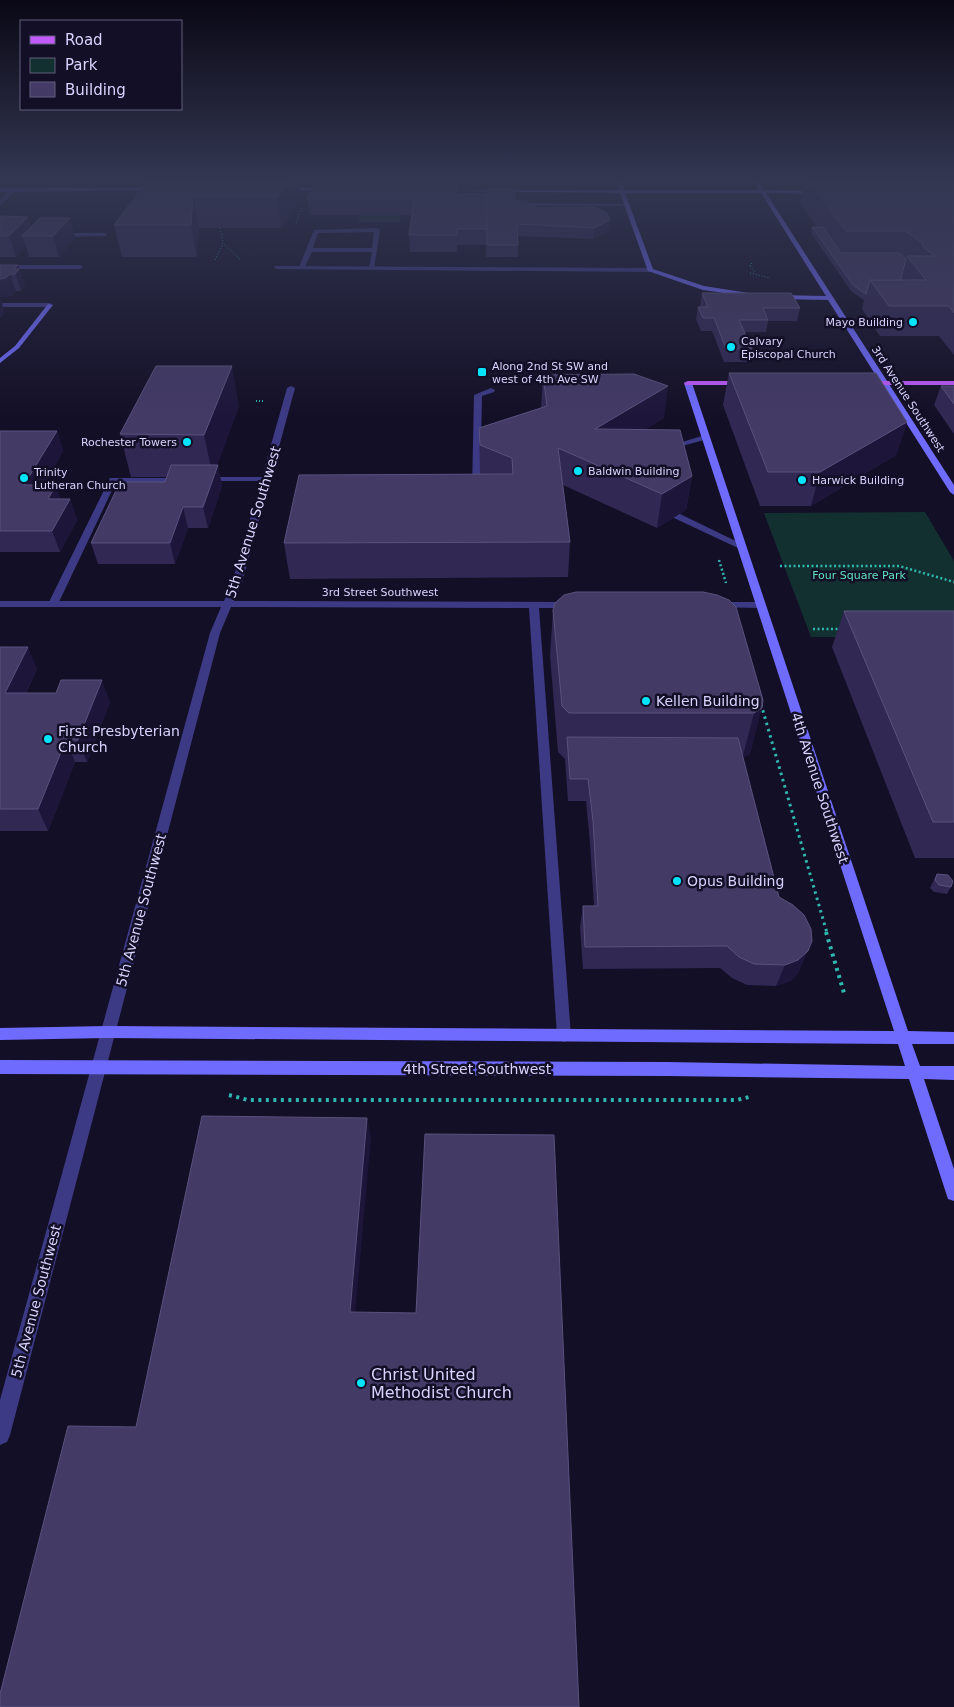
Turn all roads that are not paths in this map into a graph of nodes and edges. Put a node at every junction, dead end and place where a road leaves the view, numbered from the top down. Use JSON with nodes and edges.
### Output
{"nodes":[{"id":1,"x":306,"y":259,"type":"edge"},
{"id":2,"x":374,"y":259,"type":"edge"},
{"id":3,"x":646,"y":259,"type":"edge"},
{"id":4,"x":805,"y":259,"type":"edge"},
{"id":5,"x":0,"y":267,"type":"edge"},
{"id":6,"x":80,"y":267,"type":"dead end"},
{"id":7,"x":276,"y":267,"type":"dead end"},
{"id":8,"x":302,"y":267,"type":"junction"},
{"id":9,"x":372,"y":268,"type":"junction"},
{"id":10,"x":650,"y":270,"type":"junction"},
{"id":11,"x":830,"y":298,"type":"junction"},
{"id":12,"x":0,"y":305,"type":"edge"},
{"id":13,"x":0,"y":361,"type":"edge"},
{"id":14,"x":688,"y":383,"type":"joint"},
{"id":15,"x":751,"y":383,"type":"edge"},
{"id":16,"x":853,"y":383,"type":"edge"},
{"id":17,"x":885,"y":383,"type":"junction"},
{"id":18,"x":954,"y":383,"type":"edge"},
{"id":19,"x":291,"y":388,"type":"dead end"},
{"id":20,"x":491,"y":390,"type":"dead end"},
{"id":21,"x":705,"y":436,"type":"junction"},
{"id":22,"x":660,"y":452,"type":"edge"},
{"id":23,"x":267,"y":479,"type":"junction"},
{"id":24,"x":954,"y":492,"type":"edge"},
{"id":25,"x":476,"y":498,"type":"edge"},
{"id":26,"x":677,"y":516,"type":"edge"},
{"id":27,"x":741,"y":546,"type":"junction"},
{"id":28,"x":0,"y":604,"type":"edge"},
{"id":29,"x":54,"y":604,"type":"junction"},
{"id":30,"x":228,"y":604,"type":"junction"},
{"id":31,"x":534,"y":605,"type":"junction"},
{"id":32,"x":582,"y":605,"type":"edge"},
{"id":33,"x":708,"y":605,"type":"edge"},
{"id":34,"x":760,"y":605,"type":"junction"},
{"id":35,"x":107,"y":1032,"type":"junction"},
{"id":36,"x":0,"y":1034,"type":"edge"},
{"id":37,"x":564,"y":1036,"type":"junction"},
{"id":38,"x":902,"y":1037,"type":"junction"},
{"id":39,"x":954,"y":1038,"type":"edge"},
{"id":40,"x":0,"y":1067,"type":"edge"},
{"id":41,"x":99,"y":1067,"type":"junction"},
{"id":42,"x":954,"y":1073,"type":"edge"},
{"id":43,"x":915,"y":1074,"type":"junction"},
{"id":44,"x":954,"y":1193,"type":"edge"},
{"id":45,"x":0,"y":1435,"type":"edge"}],
"edges":[{"from":1,"to":8,"type":"street"},
{"from":2,"to":9,"type":"street"},
{"from":3,"to":10,"type":"street"},
{"from":4,"to":11,"type":"street","name":"3rd Avenue Southwest"},
{"from":5,"to":6,"type":"street"},
{"from":7,"to":8,"type":"street"},
{"from":8,"to":9,"type":"street"},
{"from":9,"to":10,"type":"street"},
{"from":10,"to":11,"type":"street"},
{"from":11,"to":17,"type":"street","name":"3rd Avenue Southwest"},
{"from":12,"to":13,"type":"street"},
{"from":14,"to":15,"type":"main road"},
{"from":14,"to":21,"type":"street","name":"4th Avenue Southwest"},
{"from":16,"to":17,"type":"main road"},
{"from":17,"to":18,"type":"main road"},
{"from":17,"to":24,"type":"street","name":"3rd Avenue Southwest"},
{"from":19,"to":23,"type":"street","name":"5th Avenue Southwest"},
{"from":20,"to":25,"type":"street"},
{"from":21,"to":22,"type":"street"},
{"from":21,"to":27,"type":"street","name":"4th Avenue Southwest"},
{"from":23,"to":29,"type":"street"},
{"from":23,"to":30,"type":"street","name":"5th Avenue Southwest"},
{"from":26,"to":27,"type":"street"},
{"from":27,"to":34,"type":"street","name":"4th Avenue Southwest"},
{"from":28,"to":29,"type":"street","name":"3rd Street Southwest"},
{"from":29,"to":30,"type":"street","name":"3rd Street Southwest"},
{"from":30,"to":31,"type":"street","name":"3rd Street Southwest"},
{"from":30,"to":35,"type":"street","name":"5th Avenue Southwest"},
{"from":31,"to":32,"type":"street","name":"3rd Street Southwest"},
{"from":31,"to":37,"type":"street"},
{"from":33,"to":34,"type":"street"},
{"from":34,"to":38,"type":"street","name":"4th Avenue Southwest"},
{"from":35,"to":36,"type":"street"},
{"from":35,"to":37,"type":"street"},
{"from":35,"to":41,"type":"street","name":"5th Avenue Southwest"},
{"from":37,"to":38,"type":"street"},
{"from":38,"to":39,"type":"street"},
{"from":38,"to":43,"type":"street","name":"4th Avenue Southwest"},
{"from":40,"to":41,"type":"street","name":"4th Street Southwest"},
{"from":41,"to":43,"type":"street","name":"4th Street Southwest"},
{"from":41,"to":45,"type":"street","name":"5th Avenue Southwest"},
{"from":42,"to":43,"type":"street","name":"4th Street Southwest"},
{"from":43,"to":44,"type":"street","name":"4th Avenue Southwest"}]}
